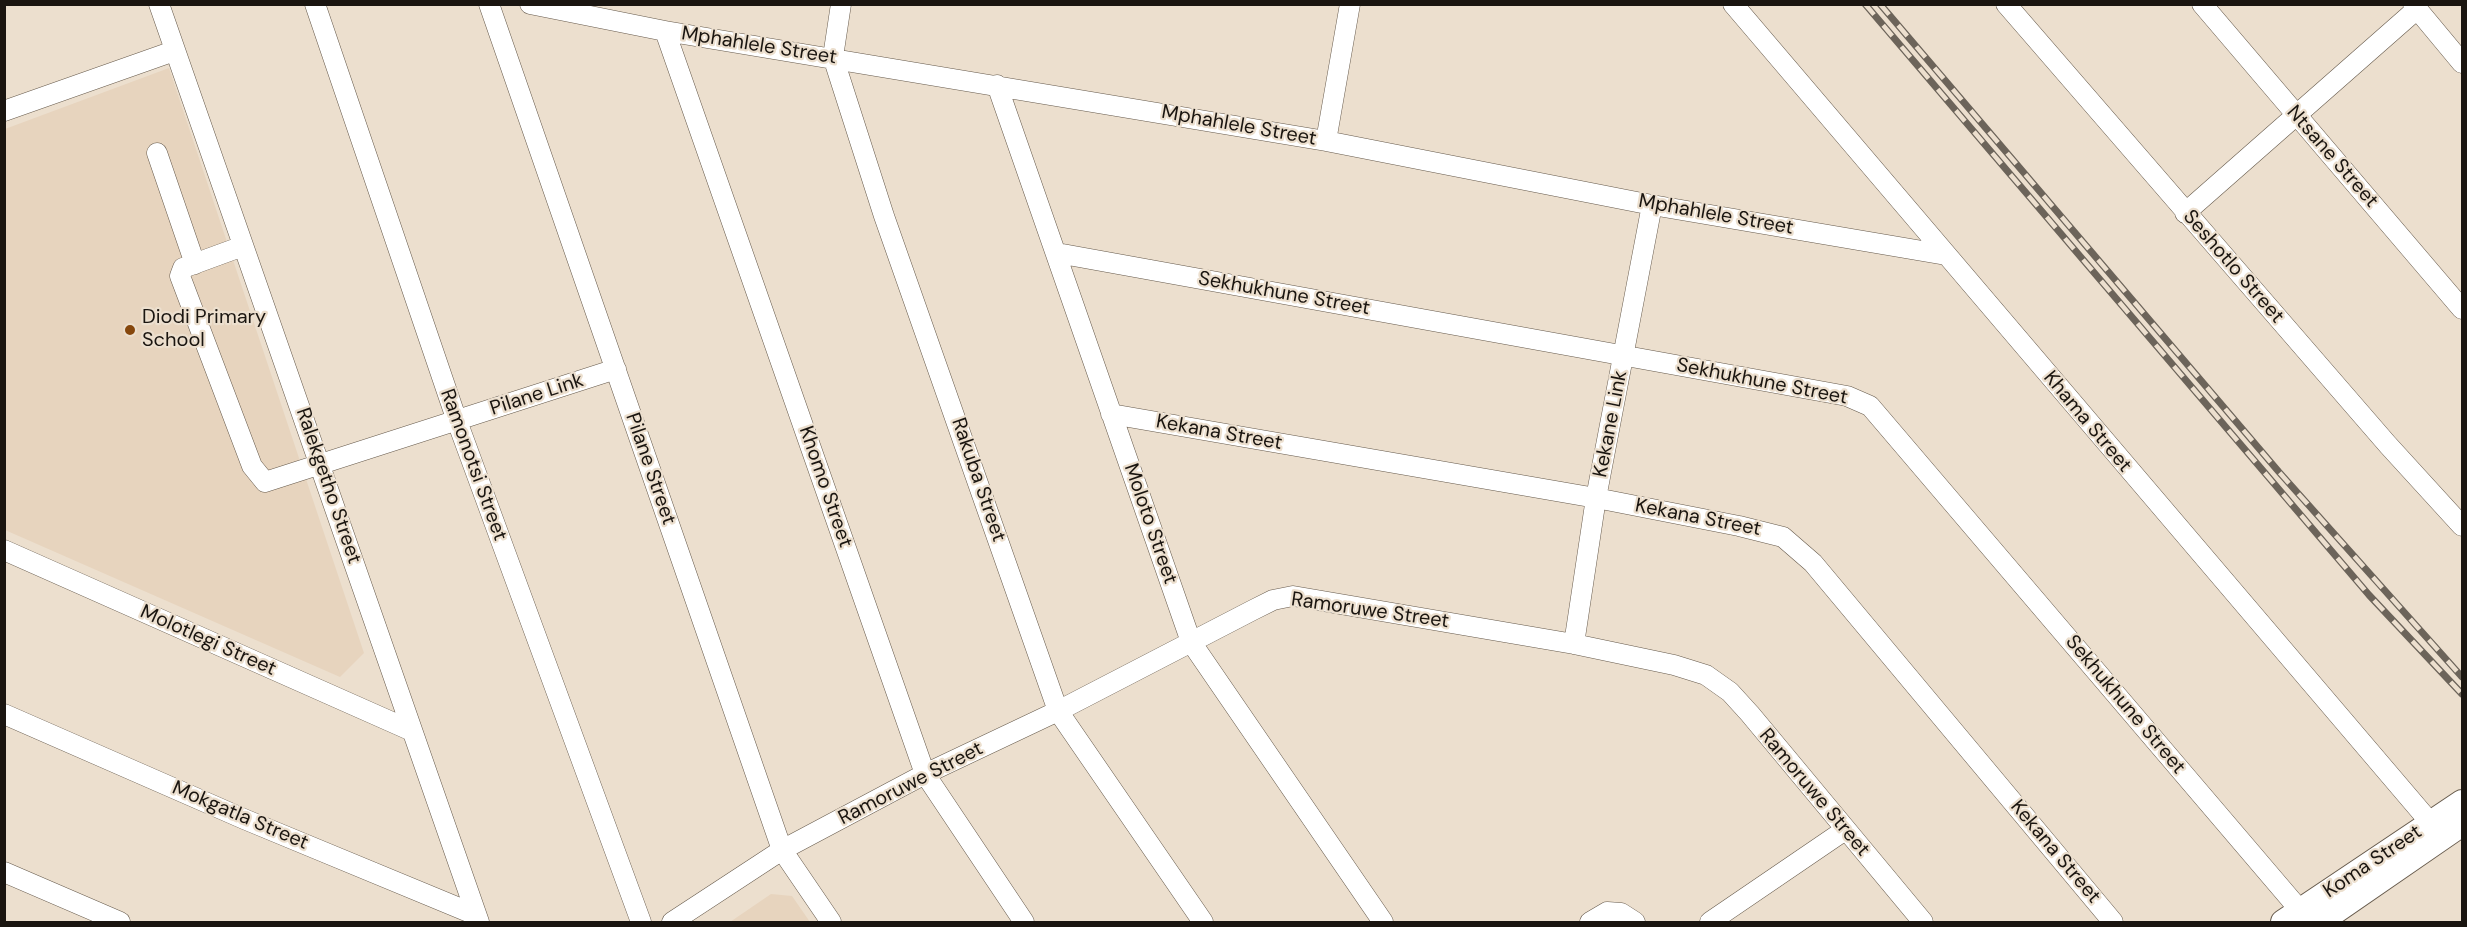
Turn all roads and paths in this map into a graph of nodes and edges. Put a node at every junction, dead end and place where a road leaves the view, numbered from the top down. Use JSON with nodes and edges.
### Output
{"nodes":[{"id":1,"x":159,"y":4,"type":"edge"},
{"id":2,"x":315,"y":4,"type":"edge"},
{"id":3,"x":489,"y":4,"type":"edge"},
{"id":4,"x":530,"y":4,"type":"edge"},
{"id":5,"x":841,"y":4,"type":"edge"},
{"id":6,"x":1350,"y":4,"type":"edge"},
{"id":7,"x":1733,"y":4,"type":"edge"},
{"id":8,"x":2006,"y":4,"type":"edge"},
{"id":9,"x":2202,"y":4,"type":"edge"},
{"id":10,"x":2415,"y":7,"type":"edge"},
{"id":11,"x":665,"y":31,"type":"junction"},
{"id":12,"x":174,"y":51,"type":"junction"},
{"id":13,"x":833,"y":57,"type":"junction"},
{"id":14,"x":2463,"y":63,"type":"edge"},
{"id":15,"x":997,"y":85,"type":"junction"},
{"id":16,"x":4,"y":111,"type":"edge"},
{"id":17,"x":2296,"y":115,"type":"junction"},
{"id":18,"x":1326,"y":141,"type":"junction"},
{"id":19,"x":157,"y":153,"type":"dead end"},
{"id":20,"x":1652,"y":205,"type":"junction"},
{"id":21,"x":2185,"y":213,"type":"junction"},
{"id":22,"x":243,"y":246,"type":"junction"},
{"id":23,"x":1057,"y":253,"type":"junction"},
{"id":24,"x":1946,"y":255,"type":"junction"},
{"id":25,"x":195,"y":264,"type":"junction"},
{"id":26,"x":2463,"y":309,"type":"edge"},
{"id":27,"x":1624,"y":356,"type":"junction"},
{"id":28,"x":616,"y":369,"type":"junction"},
{"id":29,"x":1111,"y":414,"type":"junction"},
{"id":30,"x":457,"y":421,"type":"junction"},
{"id":31,"x":321,"y":466,"type":"junction"},
{"id":32,"x":1596,"y":498,"type":"junction"},
{"id":33,"x":2463,"y":526,"type":"edge"},
{"id":34,"x":4,"y":550,"type":"edge"},
{"id":35,"x":1191,"y":642,"type":"junction"},
{"id":36,"x":1574,"y":644,"type":"junction"},
{"id":37,"x":1058,"y":711,"type":"junction"},
{"id":38,"x":4,"y":714,"type":"edge"},
{"id":39,"x":412,"y":731,"type":"junction"},
{"id":40,"x":925,"y":774,"type":"junction"},
{"id":41,"x":2463,"y":801,"type":"edge"},
{"id":42,"x":2445,"y":828,"type":"edge"},
{"id":43,"x":1845,"y":830,"type":"junction"},
{"id":44,"x":782,"y":850,"type":"junction"},
{"id":45,"x":4,"y":872,"type":"edge"},
{"id":46,"x":477,"y":919,"type":"edge"},
{"id":47,"x":2303,"y":920,"type":"edge"},
{"id":48,"x":120,"y":922,"type":"edge"},
{"id":49,"x":641,"y":922,"type":"edge"},
{"id":50,"x":672,"y":922,"type":"edge"},
{"id":51,"x":831,"y":922,"type":"edge"},
{"id":52,"x":1024,"y":922,"type":"edge"},
{"id":53,"x":1203,"y":922,"type":"edge"},
{"id":54,"x":1383,"y":922,"type":"edge"},
{"id":55,"x":1590,"y":922,"type":"edge"},
{"id":56,"x":1635,"y":922,"type":"edge"},
{"id":57,"x":1710,"y":922,"type":"edge"},
{"id":58,"x":1923,"y":922,"type":"edge"},
{"id":59,"x":2114,"y":922,"type":"edge"}],
"edges":[{"from":1,"to":12,"type":"street","name":"Ralekgetho Street"},
{"from":2,"to":30,"type":"street","name":"Ramonotsi Street"},
{"from":3,"to":28,"type":"street","name":"Pilane Street"},
{"from":4,"to":11,"type":"street","name":"Mphahlele Street"},
{"from":5,"to":13,"type":"street","name":"Rakuba Street"},
{"from":6,"to":18,"type":"street"},
{"from":7,"to":24,"type":"street","name":"Khama Street"},
{"from":8,"to":21,"type":"street","name":"Seshotlo Street"},
{"from":9,"to":17,"type":"street","name":"Ntsane Street"},
{"from":10,"to":14,"type":"street"},
{"from":10,"to":17,"type":"street"},
{"from":11,"to":13,"type":"street","name":"Mphahlele Street"},
{"from":11,"to":40,"type":"street","name":"Khomo Street"},
{"from":12,"to":16,"type":"street"},
{"from":12,"to":22,"type":"street","name":"Ralekgetho Street"},
{"from":13,"to":15,"type":"street","name":"Mphahlele Street"},
{"from":13,"to":37,"type":"street","name":"Rakuba Street"},
{"from":15,"to":18,"type":"street","name":"Mphahlele Street"},
{"from":15,"to":23,"type":"street","name":"Moloto Street"},
{"from":17,"to":21,"type":"street"},
{"from":17,"to":26,"type":"street","name":"Ntsane Street"},
{"from":18,"to":20,"type":"street","name":"Mphahlele Street"},
{"from":19,"to":25,"type":"street"},
{"from":20,"to":24,"type":"street","name":"Mphahlele Street"},
{"from":20,"to":27,"type":"street","name":"Kekane Link"},
{"from":21,"to":33,"type":"street","name":"Seshotlo Street"},
{"from":22,"to":25,"type":"street"},
{"from":22,"to":31,"type":"street","name":"Ralekgetho Street"},
{"from":23,"to":27,"type":"street","name":"Sekhukhune Street"},
{"from":23,"to":29,"type":"street","name":"Moloto Street"},
{"from":24,"to":42,"type":"street","name":"Khama Street"},
{"from":25,"to":31,"type":"street","name":"Pilane Link"},
{"from":27,"to":32,"type":"street","name":"Kekane Link"},
{"from":27,"to":47,"type":"street","name":"Sekhukhune Street"},
{"from":28,"to":30,"type":"street","name":"Pilane Link"},
{"from":28,"to":44,"type":"street","name":"Pilane Street"},
{"from":29,"to":32,"type":"street","name":"Kekana Street"},
{"from":29,"to":35,"type":"street","name":"Moloto Street"},
{"from":30,"to":31,"type":"street","name":"Pilane Link"},
{"from":30,"to":49,"type":"street","name":"Ramonotsi Street"},
{"from":31,"to":39,"type":"street","name":"Ralekgetho Street"},
{"from":32,"to":36,"type":"street","name":"Kekane Link"},
{"from":32,"to":59,"type":"street","name":"Kekana Street"},
{"from":34,"to":39,"type":"street","name":"Molotlegi Street"},
{"from":35,"to":36,"type":"street","name":"Ramoruwe Street"},
{"from":35,"to":37,"type":"street","name":"Ramoruwe Street"},
{"from":35,"to":54,"type":"street","name":"Moloto Street"},
{"from":36,"to":43,"type":"street","name":"Ramoruwe Street"},
{"from":37,"to":40,"type":"street","name":"Ramoruwe Street"},
{"from":37,"to":53,"type":"street","name":"Rakuba Street"},
{"from":38,"to":46,"type":"street","name":"Mokgatla Street"},
{"from":39,"to":46,"type":"street","name":"Ralekgetho Street"},
{"from":40,"to":44,"type":"street","name":"Ramoruwe Street"},
{"from":40,"to":52,"type":"street","name":"Khomo Street"},
{"from":41,"to":42,"type":"main road","name":"Koma Street"},
{"from":42,"to":47,"type":"main road","name":"Koma Street"},
{"from":43,"to":57,"type":"street"},
{"from":43,"to":58,"type":"street","name":"Ramoruwe Street"},
{"from":44,"to":50,"type":"street","name":"Ramoruwe Street"},
{"from":44,"to":51,"type":"street","name":"Pilane Street"},
{"from":45,"to":48,"type":"street"},
{"from":55,"to":56,"type":"street"}]}
